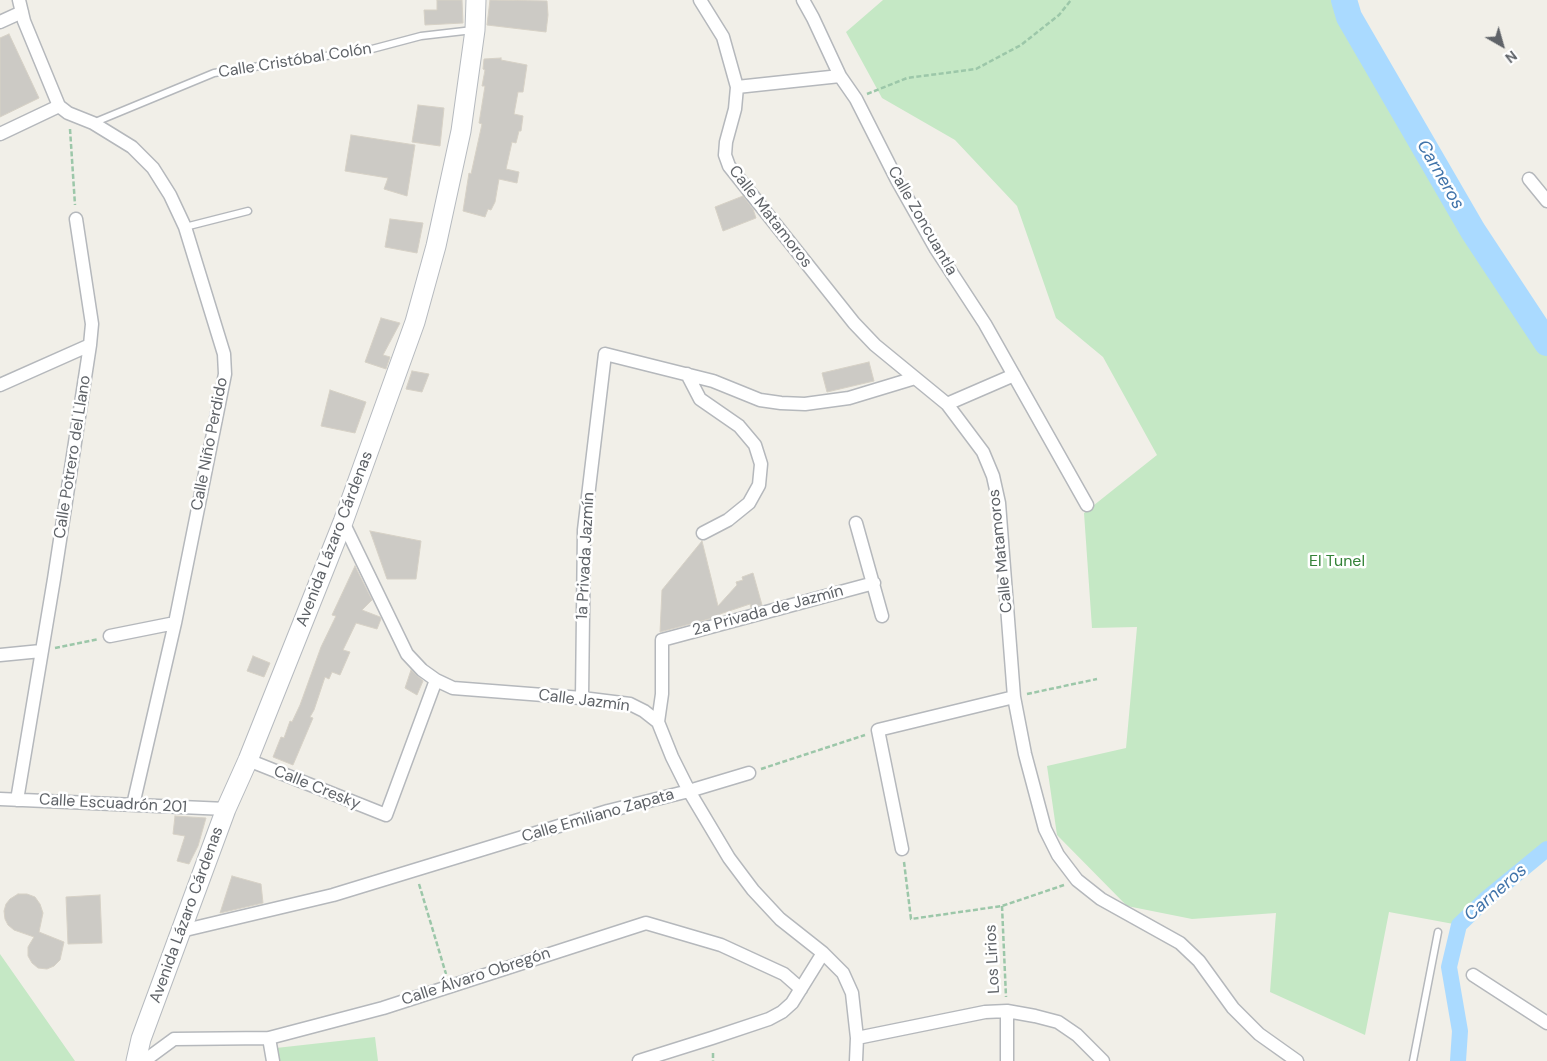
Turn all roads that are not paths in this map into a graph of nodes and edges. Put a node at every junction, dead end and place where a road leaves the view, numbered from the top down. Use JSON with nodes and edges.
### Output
{"nodes":[{"id":1,"x":476,"y":0,"type":"edge"},
{"id":2,"x":700,"y":0,"type":"edge"},
{"id":3,"x":803,"y":0,"type":"edge"},
{"id":4,"x":20,"y":6,"type":"edge"},
{"id":5,"x":0,"y":22,"type":"edge"},
{"id":6,"x":475,"y":30,"type":"junction"},
{"id":7,"x":840,"y":76,"type":"junction"},
{"id":8,"x":737,"y":87,"type":"junction"},
{"id":9,"x":64,"y":110,"type":"junction"},
{"id":10,"x":93,"y":123,"type":"junction"},
{"id":11,"x":0,"y":134,"type":"edge"},
{"id":12,"x":1529,"y":179,"type":"dead end"},
{"id":13,"x":1547,"y":201,"type":"edge"},
{"id":14,"x":248,"y":212,"type":"dead end"},
{"id":15,"x":76,"y":219,"type":"road end"},
{"id":16,"x":185,"y":227,"type":"junction"},
{"id":17,"x":90,"y":345,"type":"junction"},
{"id":18,"x":687,"y":374,"type":"junction"},
{"id":19,"x":1014,"y":374,"type":"junction"},
{"id":20,"x":914,"y":378,"type":"junction"},
{"id":21,"x":0,"y":385,"type":"edge"},
{"id":22,"x":947,"y":404,"type":"junction"},
{"id":23,"x":1087,"y":505,"type":"dead end"},
{"id":24,"x":343,"y":522,"type":"junction"},
{"id":25,"x":856,"y":522,"type":"dead end"},
{"id":26,"x":703,"y":532,"type":"dead end"},
{"id":27,"x":874,"y":583,"type":"junction"},
{"id":28,"x":882,"y":616,"type":"dead end"},
{"id":29,"x":175,"y":623,"type":"junction"},
{"id":30,"x":110,"y":636,"type":"road end"},
{"id":31,"x":42,"y":651,"type":"junction"},
{"id":32,"x":0,"y":655,"type":"edge"},
{"id":33,"x":436,"y":680,"type":"junction"},
{"id":34,"x":1014,"y":696,"type":"junction"},
{"id":35,"x":582,"y":698,"type":"junction"},
{"id":36,"x":658,"y":722,"type":"junction"},
{"id":37,"x":248,"y":760,"type":"junction"},
{"id":38,"x":749,"y":773,"type":"road end"},
{"id":39,"x":689,"y":791,"type":"junction"},
{"id":40,"x":0,"y":799,"type":"edge"},
{"id":41,"x":17,"y":800,"type":"junction"},
{"id":42,"x":133,"y":805,"type":"junction"},
{"id":43,"x":226,"y":810,"type":"junction"},
{"id":44,"x":902,"y":849,"type":"road end"},
{"id":45,"x":181,"y":931,"type":"junction"},
{"id":46,"x":1438,"y":932,"type":"dead end"},
{"id":47,"x":823,"y":953,"type":"junction"},
{"id":48,"x":1474,"y":974,"type":"dead end"},
{"id":49,"x":801,"y":989,"type":"junction"},
{"id":50,"x":1007,"y":1011,"type":"junction"},
{"id":51,"x":1547,"y":1023,"type":"edge"},
{"id":52,"x":269,"y":1038,"type":"junction"},
{"id":53,"x":857,"y":1038,"type":"junction"},
{"id":54,"x":854,"y":1059,"type":"edge"},
{"id":55,"x":136,"y":1061,"type":"edge"},
{"id":56,"x":144,"y":1061,"type":"edge"},
{"id":57,"x":273,"y":1061,"type":"edge"},
{"id":58,"x":638,"y":1061,"type":"edge"},
{"id":59,"x":1007,"y":1061,"type":"edge"},
{"id":60,"x":1103,"y":1061,"type":"edge"},
{"id":61,"x":1297,"y":1061,"type":"edge"},
{"id":62,"x":1413,"y":1061,"type":"edge"}],
"edges":[{"from":1,"to":6,"type":"main road","name":"Avenida Lázaro Cárdenas"},
{"from":2,"to":8,"type":"street","name":"Calle Matamoros"},
{"from":3,"to":7,"type":"street","name":"Calle Zoncuantla"},
{"from":4,"to":5,"type":"street"},
{"from":4,"to":9,"type":"street"},
{"from":6,"to":10,"type":"lane","name":"Calle Cristóbal Colón"},
{"from":6,"to":24,"type":"main road","name":"Avenida Lázaro Cárdenas"},
{"from":7,"to":8,"type":"street"},
{"from":7,"to":19,"type":"street","name":"Calle Zoncuantla"},
{"from":8,"to":20,"type":"street","name":"Calle Matamoros"},
{"from":9,"to":10,"type":"street","name":"Calle Niño Perdido"},
{"from":9,"to":11,"type":"street"},
{"from":10,"to":16,"type":"street","name":"Calle Niño Perdido"},
{"from":12,"to":13,"type":"street"},
{"from":14,"to":16,"type":"lane"},
{"from":15,"to":17,"type":"street","name":"Calle Potrero del Llano"},
{"from":16,"to":29,"type":"street","name":"Calle Niño Perdido"},
{"from":17,"to":21,"type":"street"},
{"from":17,"to":31,"type":"street","name":"Calle Potrero del Llano"},
{"from":18,"to":20,"type":"street"},
{"from":18,"to":26,"type":"street"},
{"from":18,"to":35,"type":"street","name":"1a Privada Jazmín"},
{"from":19,"to":22,"type":"street"},
{"from":19,"to":23,"type":"street","name":"Calle Zoncuantla"},
{"from":20,"to":22,"type":"street","name":"Calle Matamoros"},
{"from":22,"to":34,"type":"street","name":"Calle Matamoros"},
{"from":24,"to":33,"type":"street","name":"Calle Jazmín"},
{"from":24,"to":37,"type":"main road","name":"Avenida Lázaro Cárdenas"},
{"from":25,"to":27,"type":"street"},
{"from":27,"to":28,"type":"street"},
{"from":27,"to":36,"type":"street","name":"2a Privada de Jazmín"},
{"from":29,"to":30,"type":"street"},
{"from":29,"to":42,"type":"street","name":"Calle Niño Perdido"},
{"from":31,"to":32,"type":"street"},
{"from":31,"to":41,"type":"street","name":"Calle Potrero del Llano"},
{"from":33,"to":35,"type":"street","name":"Calle Jazmín"},
{"from":33,"to":37,"type":"street","name":"Calle Cresky"},
{"from":34,"to":44,"type":"street"},
{"from":34,"to":61,"type":"street","name":"Calle Matamoros"},
{"from":35,"to":36,"type":"street","name":"Calle Jazmín"},
{"from":36,"to":39,"type":"street"},
{"from":37,"to":43,"type":"main road","name":"Avenida Lázaro Cárdenas"},
{"from":38,"to":39,"type":"street","name":"Calle Emiliano Zapata"},
{"from":39,"to":45,"type":"street","name":"Calle Emiliano Zapata"},
{"from":39,"to":47,"type":"street"},
{"from":40,"to":41,"type":"street","name":"Calle Escuadrón 201"},
{"from":41,"to":42,"type":"street","name":"Calle Escuadrón 201"},
{"from":42,"to":43,"type":"street","name":"Calle Escuadrón 201"},
{"from":43,"to":45,"type":"main road","name":"Avenida Lázaro Cárdenas"},
{"from":45,"to":55,"type":"main road","name":"Avenida Lázaro Cárdenas"},
{"from":46,"to":62,"type":"lane"},
{"from":47,"to":49,"type":"street"},
{"from":47,"to":53,"type":"street"},
{"from":48,"to":51,"type":"street"},
{"from":49,"to":52,"type":"street","name":"Calle Álvaro Obregón"},
{"from":49,"to":58,"type":"street"},
{"from":50,"to":53,"type":"street"},
{"from":50,"to":59,"type":"street"},
{"from":50,"to":60,"type":"street"},
{"from":52,"to":56,"type":"street","name":"Calle Álvaro Obregón"},
{"from":52,"to":57,"type":"street"},
{"from":53,"to":54,"type":"street"}]}
